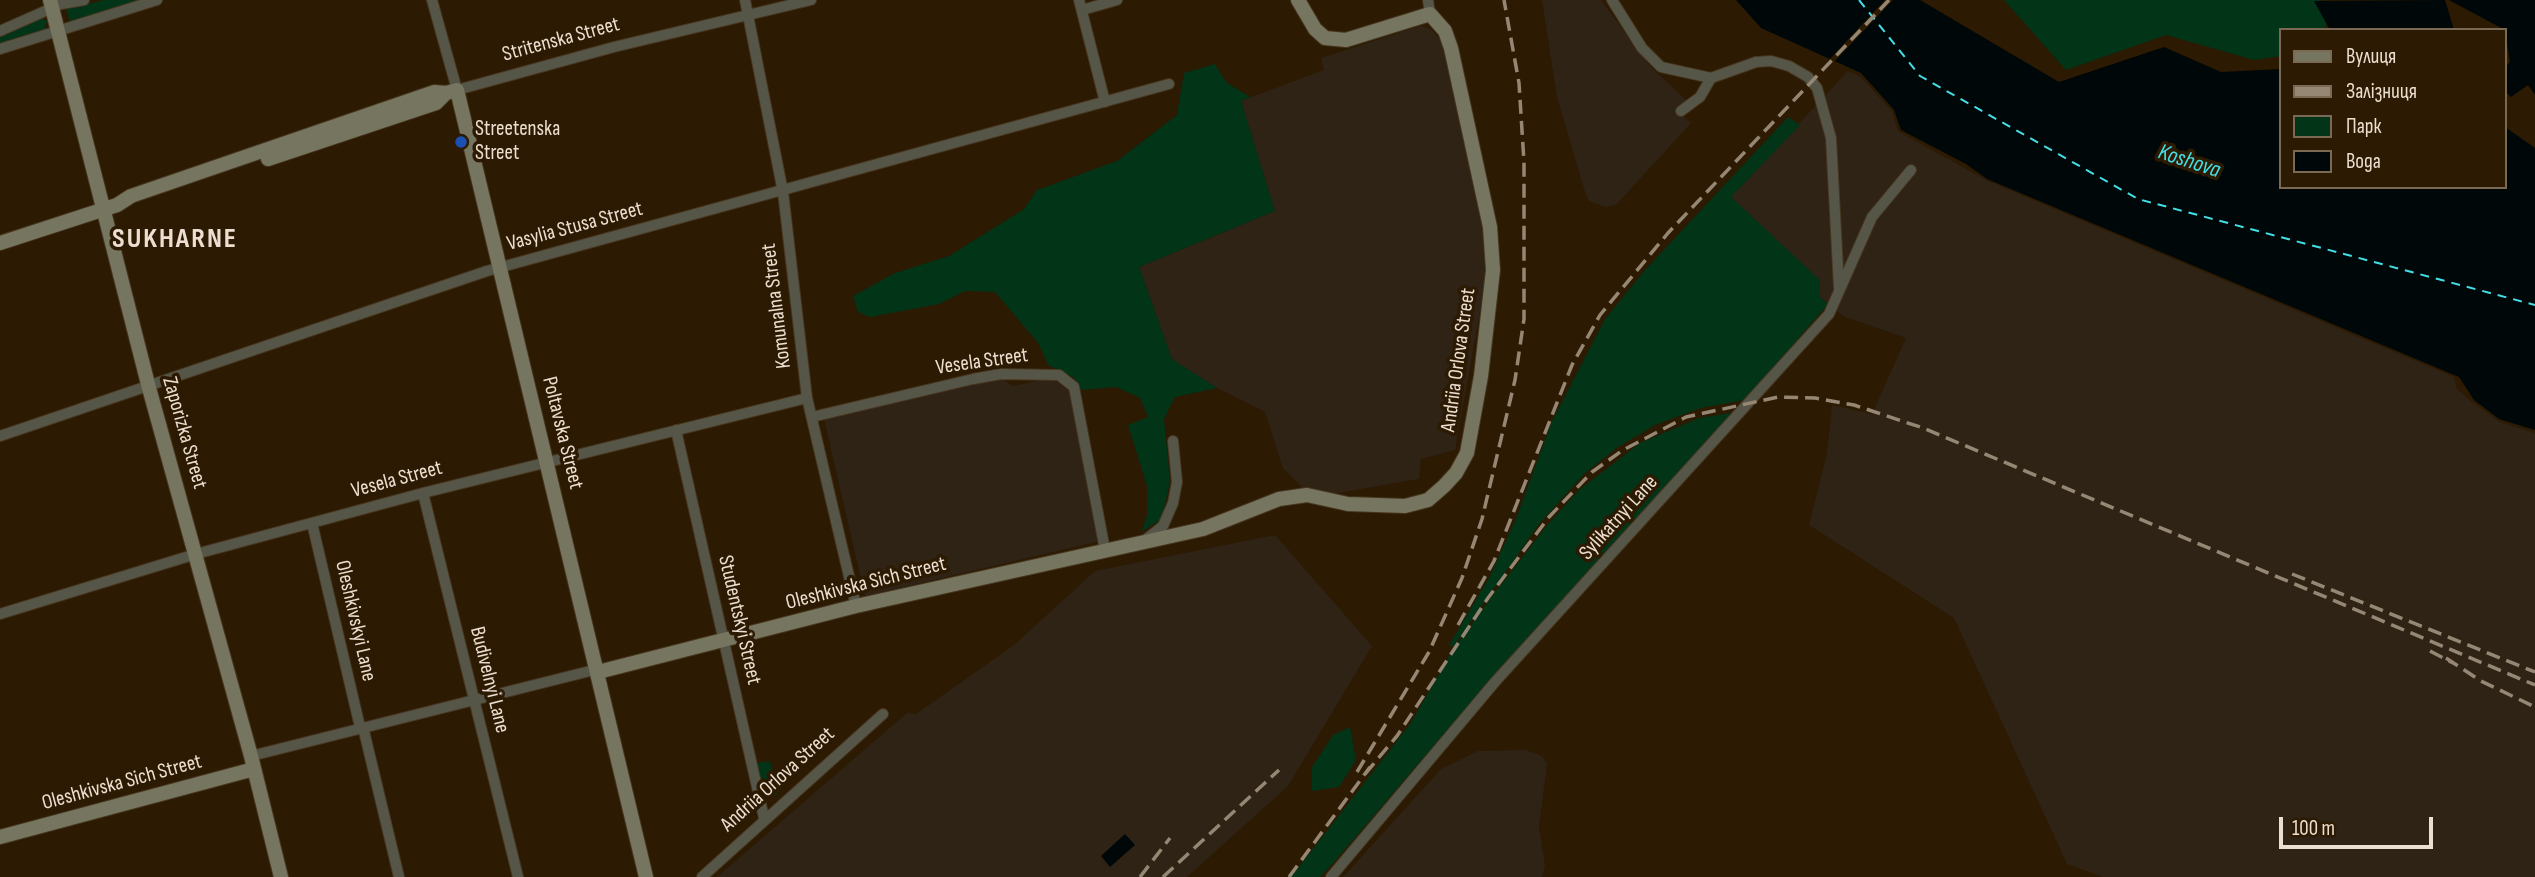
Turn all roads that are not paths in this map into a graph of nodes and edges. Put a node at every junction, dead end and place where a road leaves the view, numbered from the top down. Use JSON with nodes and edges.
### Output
{"nodes":[{"id":1,"x":84,"y":0,"type":"edge"},
{"id":2,"x":157,"y":0,"type":"edge"},
{"id":3,"x":432,"y":0,"type":"edge"},
{"id":4,"x":745,"y":0,"type":"edge"},
{"id":5,"x":811,"y":0,"type":"edge"},
{"id":6,"x":1117,"y":0,"type":"edge"},
{"id":7,"x":1298,"y":0,"type":"edge"},
{"id":8,"x":1612,"y":0,"type":"edge"},
{"id":9,"x":51,"y":4,"type":"edge"},
{"id":10,"x":1080,"y":5,"type":"edge"},
{"id":11,"x":1429,"y":7,"type":"edge"},
{"id":12,"x":749,"y":17,"type":"junction"},
{"id":13,"x":0,"y":31,"type":"edge"},
{"id":14,"x":58,"y":32,"type":"junction"},
{"id":15,"x":0,"y":48,"type":"edge"},
{"id":16,"x":1711,"y":78,"type":"junction"},
{"id":17,"x":1169,"y":84,"type":"dead end"},
{"id":18,"x":451,"y":92,"type":"junction"},
{"id":19,"x":1105,"y":102,"type":"junction"},
{"id":20,"x":1681,"y":111,"type":"dead end"},
{"id":21,"x":1911,"y":170,"type":"dead end"},
{"id":22,"x":783,"y":192,"type":"junction"},
{"id":23,"x":114,"y":206,"type":"junction"},
{"id":24,"x":0,"y":243,"type":"edge"},
{"id":25,"x":501,"y":267,"type":"junction"},
{"id":26,"x":1839,"y":291,"type":"junction"},
{"id":27,"x":149,"y":388,"type":"junction"},
{"id":28,"x":807,"y":398,"type":"junction"},
{"id":29,"x":812,"y":417,"type":"junction"},
{"id":30,"x":676,"y":430,"type":"junction"},
{"id":31,"x":0,"y":436,"type":"edge"},
{"id":32,"x":1173,"y":441,"type":"dead end"},
{"id":33,"x":547,"y":461,"type":"junction"},
{"id":34,"x":423,"y":493,"type":"junction"},
{"id":35,"x":312,"y":523,"type":"junction"},
{"id":36,"x":1144,"y":541,"type":"junction"},
{"id":37,"x":1105,"y":550,"type":"junction"},
{"id":38,"x":196,"y":554,"type":"junction"},
{"id":39,"x":856,"y":606,"type":"junction"},
{"id":40,"x":0,"y":614,"type":"edge"},
{"id":41,"x":725,"y":642,"type":"junction"},
{"id":42,"x":598,"y":670,"type":"junction"},
{"id":43,"x":473,"y":698,"type":"junction"},
{"id":44,"x":883,"y":715,"type":"dead end"},
{"id":45,"x":362,"y":727,"type":"junction"},
{"id":46,"x":252,"y":762,"type":"junction"},
{"id":47,"x":764,"y":818,"type":"junction"},
{"id":48,"x":0,"y":837,"type":"edge"},
{"id":49,"x":281,"y":877,"type":"edge"},
{"id":50,"x":399,"y":877,"type":"edge"},
{"id":51,"x":518,"y":877,"type":"edge"},
{"id":52,"x":646,"y":877,"type":"edge"},
{"id":53,"x":702,"y":877,"type":"edge"},
{"id":54,"x":1331,"y":877,"type":"edge"}],
"edges":[{"from":1,"to":9,"type":"street"},
{"from":2,"to":14,"type":"street"},
{"from":3,"to":18,"type":"street","name":"Poltavska Street"},
{"from":4,"to":12,"type":"street","name":"Komunalna Street"},
{"from":5,"to":12,"type":"street","name":"Stritenska Street"},
{"from":6,"to":10,"type":"street"},
{"from":7,"to":11,"type":"street","name":"Andriia Orlova Street"},
{"from":8,"to":16,"type":"street"},
{"from":9,"to":13,"type":"street"},
{"from":9,"to":14,"type":"street","name":"Zaporizka Street"},
{"from":10,"to":19,"type":"street"},
{"from":11,"to":36,"type":"street","name":"Andriia Orlova Street"},
{"from":12,"to":18,"type":"street","name":"Stritenska Street"},
{"from":12,"to":22,"type":"street","name":"Komunalna Street"},
{"from":14,"to":15,"type":"street"},
{"from":14,"to":23,"type":"street","name":"Zaporizka Street"},
{"from":16,"to":20,"type":"street"},
{"from":16,"to":26,"type":"street"},
{"from":17,"to":19,"type":"street","name":"Vasylia Stusa Street"},
{"from":18,"to":23,"type":"street","name":"Stritenska Street"},
{"from":18,"to":25,"type":"street","name":"Poltavska Street"},
{"from":19,"to":22,"type":"street","name":"Vasylia Stusa Street"},
{"from":21,"to":26,"type":"street","name":"Sylikatnyi Lane"},
{"from":22,"to":25,"type":"street","name":"Vasylia Stusa Street"},
{"from":22,"to":28,"type":"street","name":"Komunalna Street"},
{"from":23,"to":24,"type":"street","name":"Stritenska Street"},
{"from":23,"to":27,"type":"street","name":"Zaporizka Street"},
{"from":25,"to":27,"type":"street","name":"Vasylia Stusa Street"},
{"from":25,"to":33,"type":"street","name":"Poltavska Street"},
{"from":26,"to":54,"type":"street","name":"Sylikatnyi Lane"},
{"from":27,"to":31,"type":"street","name":"Vasylia Stusa Street"},
{"from":27,"to":38,"type":"street","name":"Zaporizka Street"},
{"from":28,"to":29,"type":"street","name":"Komunalna Street"},
{"from":28,"to":30,"type":"street","name":"Vesela Street"},
{"from":29,"to":37,"type":"street","name":"Vesela Street"},
{"from":29,"to":39,"type":"street","name":"Komunalna Street"},
{"from":30,"to":33,"type":"street","name":"Vesela Street"},
{"from":30,"to":41,"type":"street","name":"Studentskyi Street"},
{"from":32,"to":36,"type":"street"},
{"from":33,"to":34,"type":"street","name":"Vesela Street"},
{"from":33,"to":42,"type":"street","name":"Poltavska Street"},
{"from":34,"to":35,"type":"street","name":"Vesela Street"},
{"from":34,"to":43,"type":"street","name":"Budivelnyi Lane"},
{"from":35,"to":38,"type":"street","name":"Vesela Street"},
{"from":35,"to":45,"type":"street","name":"Oleshkivskyi Lane"},
{"from":36,"to":37,"type":"street","name":"Oleshkivska Sich Street"},
{"from":37,"to":39,"type":"street","name":"Oleshkivska Sich Street"},
{"from":38,"to":40,"type":"street","name":"Vesela Street"},
{"from":38,"to":46,"type":"street","name":"Zaporizka Street"},
{"from":39,"to":41,"type":"street","name":"Oleshkivska Sich Street"},
{"from":41,"to":42,"type":"street","name":"Oleshkivska Sich Street"},
{"from":41,"to":47,"type":"street","name":"Studentskyi Street"},
{"from":42,"to":43,"type":"street","name":"Oleshkivska Sich Street"},
{"from":42,"to":52,"type":"street","name":"Poltavska Street"},
{"from":43,"to":45,"type":"street","name":"Oleshkivska Sich Street"},
{"from":43,"to":51,"type":"street","name":"Budivelnyi Lane"},
{"from":44,"to":47,"type":"street","name":"Andriia Orlova Street"},
{"from":45,"to":46,"type":"street","name":"Oleshkivska Sich Street"},
{"from":45,"to":50,"type":"street","name":"Oleshkivskyi Lane"},
{"from":46,"to":48,"type":"street","name":"Oleshkivska Sich Street"},
{"from":46,"to":49,"type":"street","name":"Zaporizka Street"},
{"from":47,"to":53,"type":"street","name":"Andriia Orlova Street"}]}
